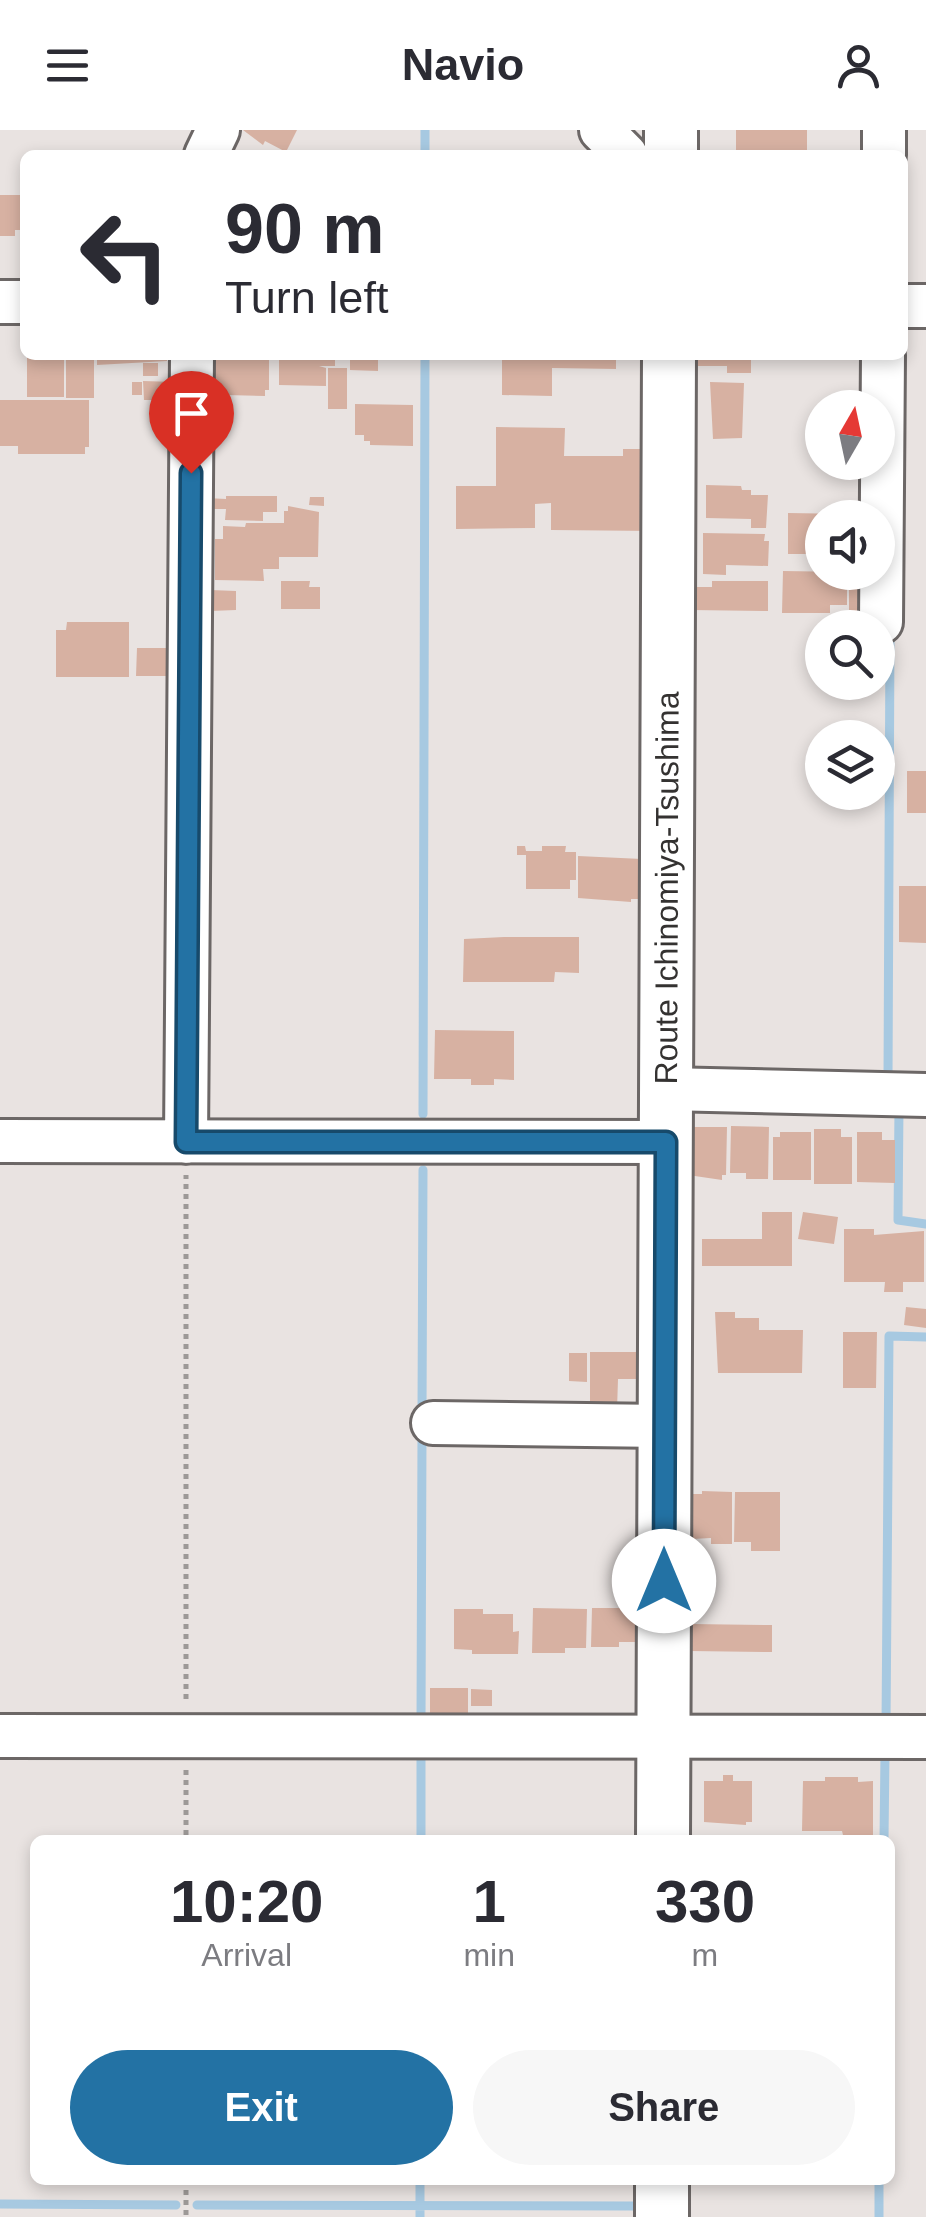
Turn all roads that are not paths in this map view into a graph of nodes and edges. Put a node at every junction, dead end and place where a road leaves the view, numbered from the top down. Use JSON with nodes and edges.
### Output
{"nodes":[{"id":1,"x":601,"y":130,"type":"edge"},
{"id":2,"x":621,"y":150,"type":"edge"},
{"id":3,"x":192,"y":360,"type":"edge"},
{"id":4,"x":670,"y":360,"type":"edge"},
{"id":5,"x":883,"y":360,"type":"edge"},
{"id":6,"x":880,"y":610,"type":"edge"},
{"id":7,"x":666,"y":1088,"type":"junction"},
{"id":8,"x":926,"y":1094,"type":"edge"},
{"id":9,"x":0,"y":1141,"type":"edge"},
{"id":10,"x":186,"y":1142,"type":"junction"},
{"id":11,"x":666,"y":1142,"type":"junction"},
{"id":12,"x":433,"y":1423,"type":"dead end"},
{"id":13,"x":665,"y":1426,"type":"junction"},
{"id":14,"x":0,"y":1736,"type":"edge"},
{"id":15,"x":664,"y":1736,"type":"junction"},
{"id":16,"x":926,"y":1737,"type":"edge"},
{"id":17,"x":663,"y":1835,"type":"edge"},
{"id":18,"x":662,"y":2185,"type":"edge"},
{"id":19,"x":662,"y":2217,"type":"edge"}],
"edges":[{"from":1,"to":2,"type":"street"},
{"from":3,"to":10,"type":"street"},
{"from":4,"to":7,"type":"main road","name":"Route Ichinomiya-Tsushima"},
{"from":5,"to":6,"type":"street"},
{"from":7,"to":8,"type":"street"},
{"from":7,"to":11,"type":"main road","name":"Route Ichinomiya-Tsushima"},
{"from":9,"to":10,"type":"street"},
{"from":10,"to":11,"type":"street"},
{"from":11,"to":13,"type":"main road","name":"Route Ichinomiya-Tsushima"},
{"from":12,"to":13,"type":"street"},
{"from":13,"to":15,"type":"main road","name":"Route Ichinomiya-Tsushima"},
{"from":14,"to":15,"type":"street"},
{"from":15,"to":16,"type":"street"},
{"from":15,"to":17,"type":"main road","name":"Route Ichinomiya-Tsushima"},
{"from":18,"to":19,"type":"main road"}]}
